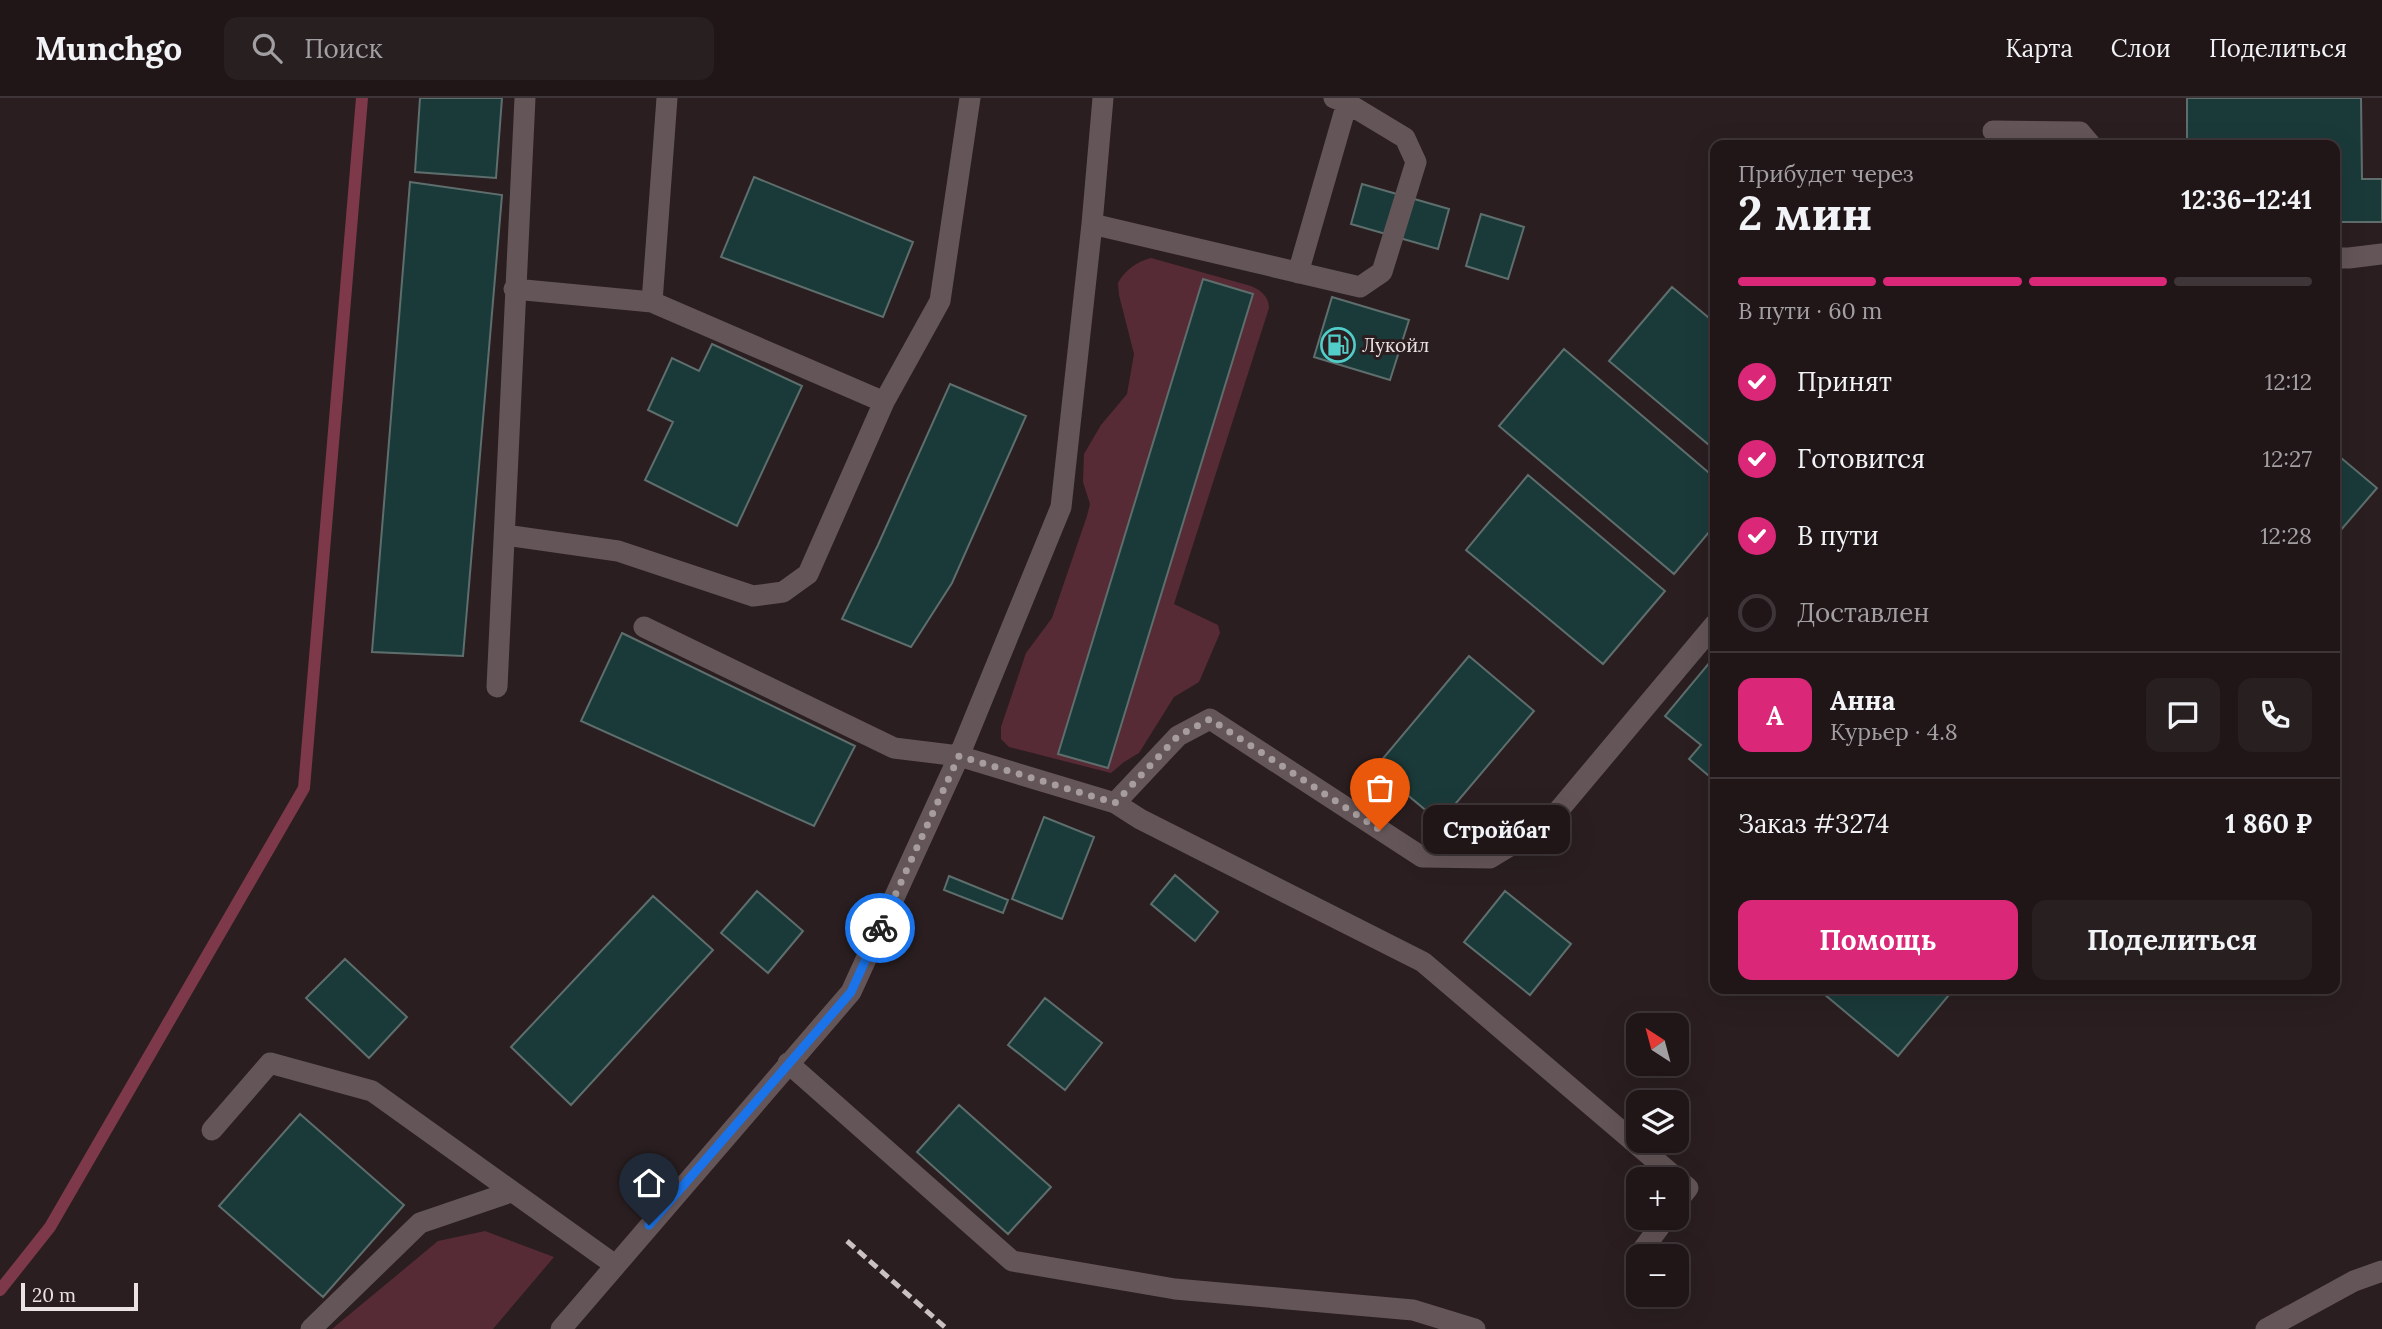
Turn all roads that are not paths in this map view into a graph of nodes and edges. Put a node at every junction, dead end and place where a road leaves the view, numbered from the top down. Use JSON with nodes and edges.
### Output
{"nodes":[{"id":1,"x":525,"y":98,"type":"edge"},
{"id":2,"x":667,"y":98,"type":"edge"},
{"id":3,"x":970,"y":98,"type":"edge"},
{"id":4,"x":1103,"y":98,"type":"edge"},
{"id":5,"x":1341,"y":101,"type":"edge"},
{"id":6,"x":1993,"y":131,"type":"dead end"},
{"id":7,"x":2087,"y":140,"type":"edge"},
{"id":8,"x":1092,"y":224,"type":"junction"},
{"id":9,"x":2382,"y":254,"type":"edge"},
{"id":10,"x":2340,"y":258,"type":"edge"},
{"id":11,"x":1298,"y":273,"type":"junction"},
{"id":12,"x":514,"y":289,"type":"junction"},
{"id":13,"x":652,"y":302,"type":"junction"},
{"id":14,"x":884,"y":402,"type":"junction"},
{"id":15,"x":505,"y":536,"type":"junction"},
{"id":16,"x":643,"y":627,"type":"dead end"},
{"id":17,"x":1710,"y":630,"type":"edge"},
{"id":18,"x":497,"y":687,"type":"dead end"},
{"id":19,"x":959,"y":756,"type":"junction"},
{"id":20,"x":1115,"y":803,"type":"junction"},
{"id":21,"x":788,"y":1063,"type":"junction"},
{"id":22,"x":212,"y":1130,"type":"dead end"},
{"id":23,"x":1663,"y":1167,"type":"edge"},
{"id":24,"x":511,"y":1192,"type":"junction"},
{"id":25,"x":615,"y":1265,"type":"junction"},
{"id":26,"x":2382,"y":1271,"type":"edge"},
{"id":27,"x":311,"y":1329,"type":"edge"},
{"id":28,"x":561,"y":1329,"type":"edge"},
{"id":29,"x":1475,"y":1329,"type":"edge"},
{"id":30,"x":2266,"y":1329,"type":"edge"}],
"edges":[{"from":1,"to":12,"type":"lane"},
{"from":2,"to":13,"type":"lane"},
{"from":3,"to":14,"type":"lane"},
{"from":4,"to":8,"type":"lane"},
{"from":5,"to":11,"type":"lane"},
{"from":5,"to":11,"type":"lane"},
{"from":6,"to":7,"type":"lane"},
{"from":8,"to":11,"type":"lane"},
{"from":8,"to":19,"type":"lane"},
{"from":9,"to":10,"type":"lane"},
{"from":12,"to":13,"type":"lane"},
{"from":12,"to":15,"type":"lane"},
{"from":13,"to":14,"type":"lane"},
{"from":14,"to":15,"type":"lane"},
{"from":15,"to":18,"type":"lane"},
{"from":16,"to":19,"type":"lane"},
{"from":17,"to":20,"type":"lane"},
{"from":19,"to":20,"type":"lane"},
{"from":19,"to":21,"type":"lane"},
{"from":20,"to":23,"type":"lane"},
{"from":21,"to":25,"type":"lane"},
{"from":21,"to":29,"type":"lane"},
{"from":22,"to":24,"type":"lane"},
{"from":24,"to":25,"type":"lane"},
{"from":24,"to":27,"type":"lane"},
{"from":25,"to":28,"type":"lane"},
{"from":26,"to":30,"type":"lane"}]}
